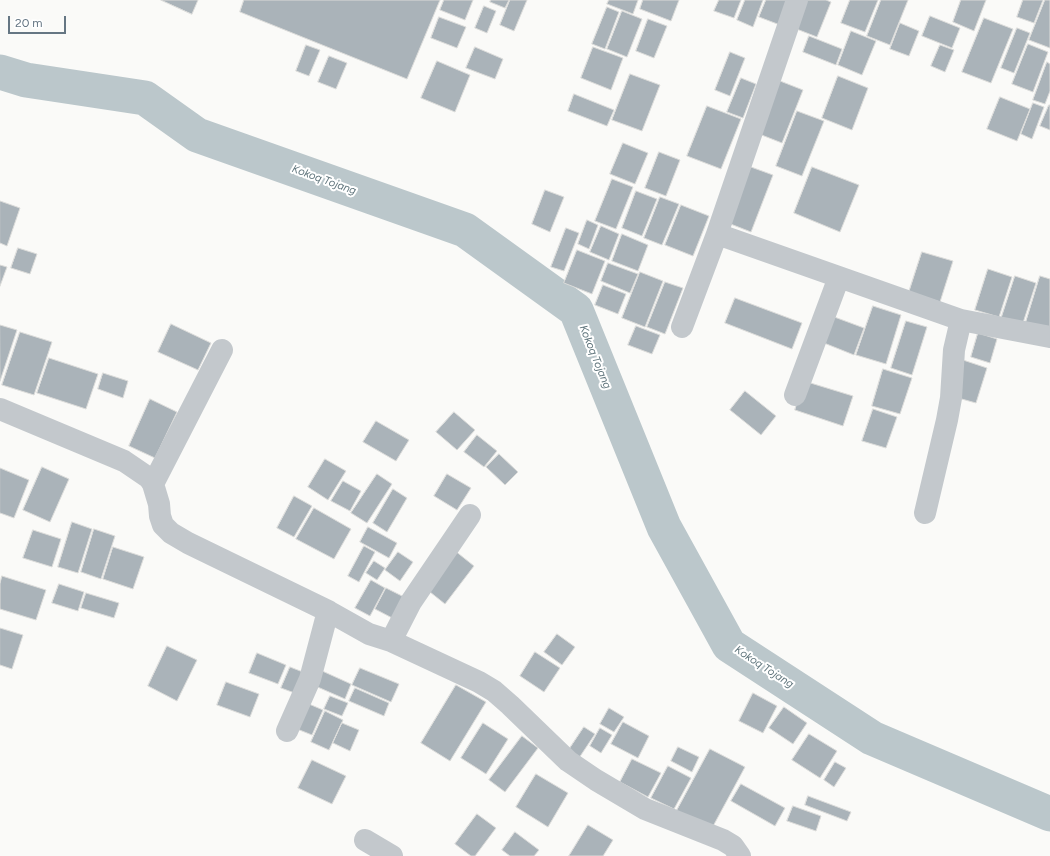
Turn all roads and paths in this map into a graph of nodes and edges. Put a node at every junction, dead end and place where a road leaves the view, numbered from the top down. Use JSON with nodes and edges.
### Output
{"nodes":[{"id":1,"x":798,"y":0,"type":"edge"},
{"id":2,"x":717,"y":234,"type":"junction"},
{"id":3,"x":838,"y":277,"type":"junction"},
{"id":4,"x":961,"y":320,"type":"junction"},
{"id":5,"x":682,"y":327,"type":"dead end"},
{"id":6,"x":1050,"y":336,"type":"edge"},
{"id":7,"x":222,"y":350,"type":"dead end"},
{"id":8,"x":795,"y":395,"type":"dead end"},
{"id":9,"x":0,"y":409,"type":"edge"},
{"id":10,"x":152,"y":484,"type":"junction"},
{"id":11,"x":925,"y":513,"type":"dead end"},
{"id":12,"x":470,"y":515,"type":"dead end"},
{"id":13,"x":328,"y":611,"type":"junction"},
{"id":14,"x":391,"y":642,"type":"junction"},
{"id":15,"x":287,"y":731,"type":"dead end"},
{"id":16,"x":365,"y":840,"type":"dead end"},
{"id":17,"x":392,"y":856,"type":"edge"},
{"id":18,"x":740,"y":856,"type":"edge"}],
"edges":[{"from":1,"to":2,"type":"street"},
{"from":2,"to":3,"type":"street"},
{"from":2,"to":5,"type":"street"},
{"from":3,"to":4,"type":"street"},
{"from":3,"to":8,"type":"street"},
{"from":4,"to":6,"type":"street"},
{"from":4,"to":11,"type":"street"},
{"from":7,"to":10,"type":"street"},
{"from":9,"to":10,"type":"street"},
{"from":10,"to":13,"type":"street"},
{"from":12,"to":14,"type":"street"},
{"from":13,"to":14,"type":"street"},
{"from":13,"to":15,"type":"street"},
{"from":14,"to":18,"type":"street"},
{"from":16,"to":17,"type":"street"}]}
